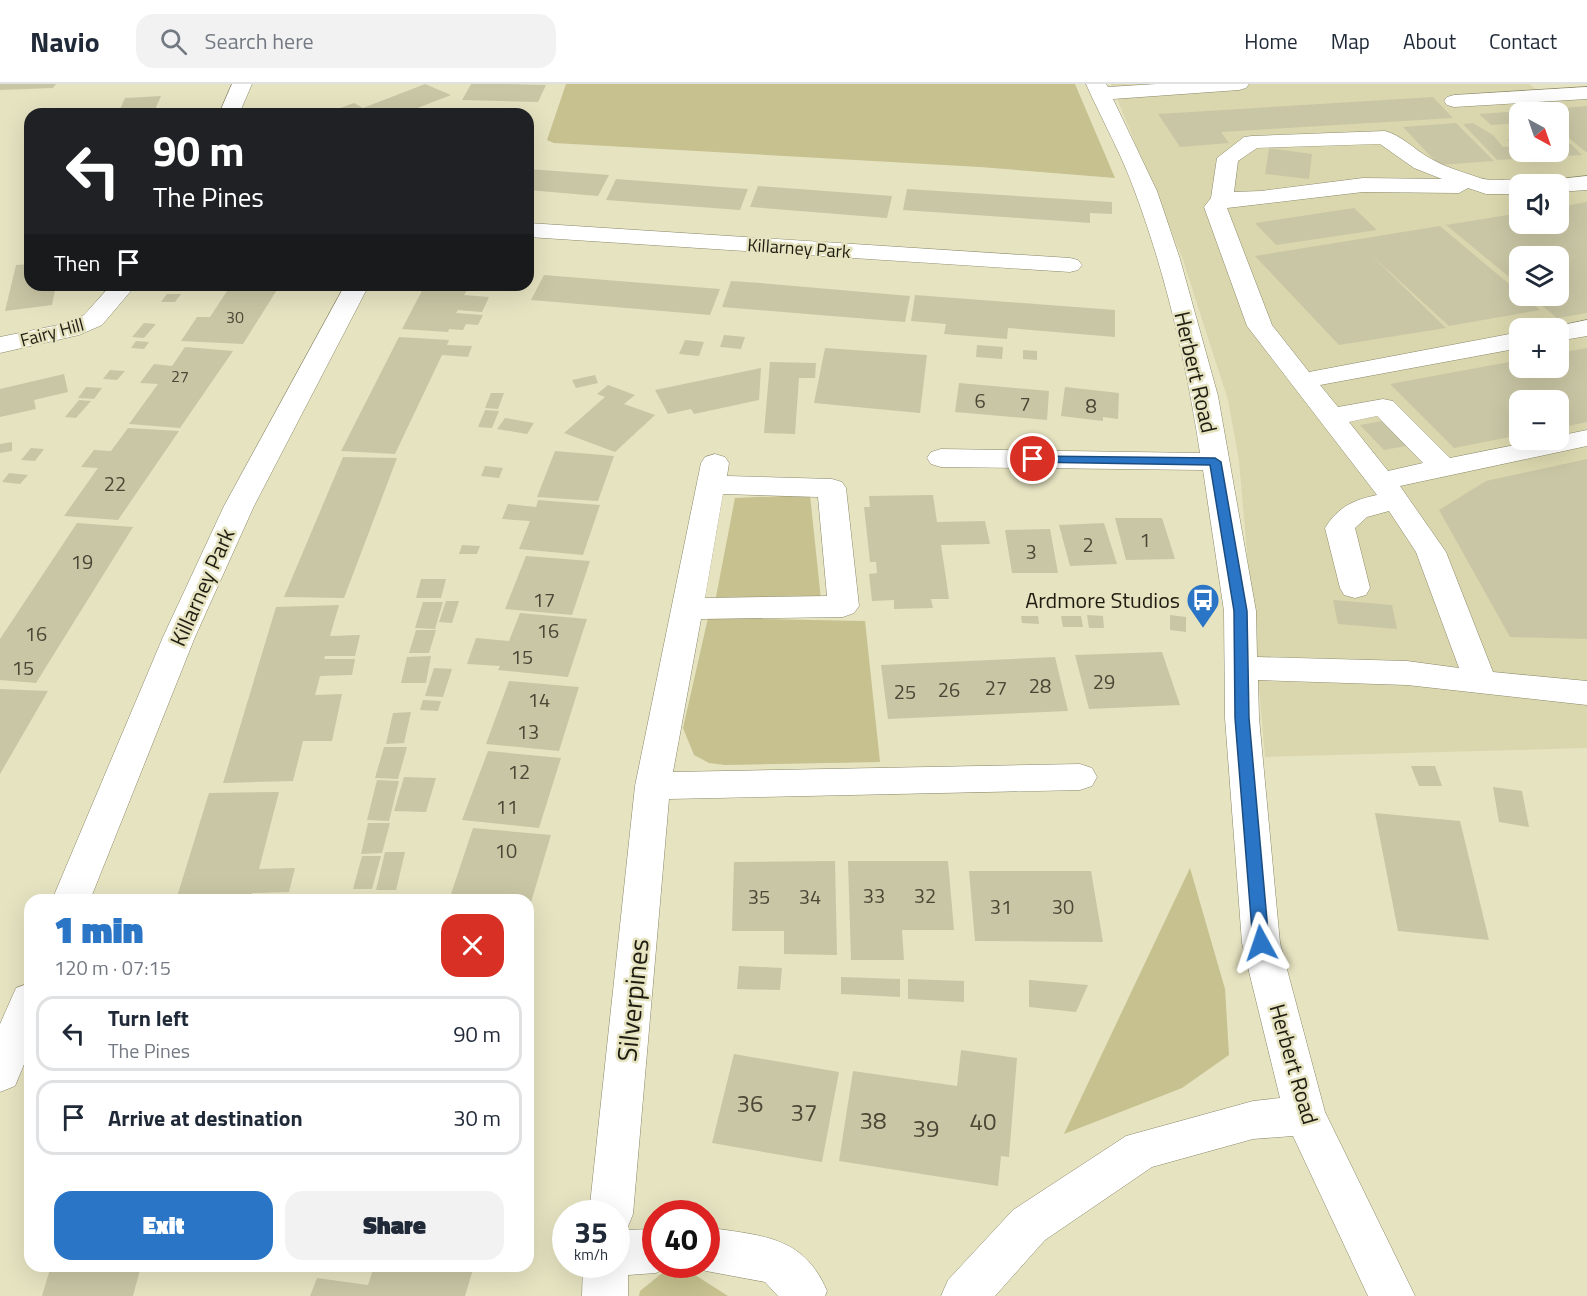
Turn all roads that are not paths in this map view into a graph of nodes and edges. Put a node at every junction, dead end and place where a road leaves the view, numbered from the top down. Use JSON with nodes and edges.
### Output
{"nodes":[{"id":1,"x":242,"y":84,"type":"edge"},
{"id":2,"x":1239,"y":84,"type":"edge"},
{"id":3,"x":1099,"y":89,"type":"edge"},
{"id":4,"x":1587,"y":93,"type":"edge"},
{"id":5,"x":1454,"y":101,"type":"dead end"},
{"id":6,"x":232,"y":108,"type":"edge"},
{"id":7,"x":1587,"y":183,"type":"edge"},
{"id":8,"x":1569,"y":184,"type":"edge"},
{"id":9,"x":1486,"y":187,"type":"junction"},
{"id":10,"x":1509,"y":187,"type":"edge"},
{"id":11,"x":1222,"y":199,"type":"junction"},
{"id":12,"x":534,"y":230,"type":"edge"},
{"id":13,"x":1070,"y":265,"type":"dead end"},
{"id":14,"x":119,"y":291,"type":"edge"},
{"id":15,"x":354,"y":291,"type":"edge"},
{"id":16,"x":1587,"y":328,"type":"edge"},
{"id":17,"x":1569,"y":331,"type":"edge"},
{"id":18,"x":1509,"y":342,"type":"edge"},
{"id":19,"x":0,"y":345,"type":"edge"},
{"id":20,"x":1302,"y":381,"type":"junction"},
{"id":21,"x":1330,"y":417,"type":"junction"},
{"id":22,"x":1587,"y":438,"type":"edge"},
{"id":23,"x":941,"y":458,"type":"dead end"},
{"id":24,"x":1215,"y":462,"type":"junction"},
{"id":25,"x":1444,"y":468,"type":"junction"},
{"id":26,"x":1388,"y":491,"type":"junction"},
{"id":27,"x":1355,"y":588,"type":"dead end"},
{"id":28,"x":687,"y":609,"type":"junction"},
{"id":29,"x":1242,"y":668,"type":"junction"},
{"id":30,"x":1481,"y":682,"type":"junction"},
{"id":31,"x":1587,"y":693,"type":"edge"},
{"id":32,"x":1080,"y":777,"type":"dead end"},
{"id":33,"x":653,"y":786,"type":"junction"},
{"id":34,"x":73,"y":894,"type":"edge"},
{"id":35,"x":24,"y":1015,"type":"edge"},
{"id":36,"x":0,"y":1073,"type":"edge"},
{"id":37,"x":1305,"y":1115,"type":"junction"},
{"id":38,"x":612,"y":1200,"type":"edge"},
{"id":39,"x":720,"y":1252,"type":"edge"},
{"id":40,"x":606,"y":1278,"type":"edge"},
{"id":41,"x":804,"y":1291,"type":"dead end"},
{"id":42,"x":605,"y":1296,"type":"edge"},
{"id":43,"x":964,"y":1296,"type":"edge"},
{"id":44,"x":1392,"y":1296,"type":"edge"}],
"edges":[{"from":1,"to":6,"type":"street"},
{"from":2,"to":3,"type":"street"},
{"from":3,"to":24,"type":"street","name":"Herbert Road"},
{"from":4,"to":5,"type":"street"},
{"from":7,"to":8,"type":"street"},
{"from":9,"to":10,"type":"street"},
{"from":9,"to":11,"type":"street"},
{"from":9,"to":11,"type":"street"},
{"from":11,"to":20,"type":"street"},
{"from":12,"to":13,"type":"street","name":"Killarney Park"},
{"from":14,"to":19,"type":"street","name":"Fairy Hill"},
{"from":15,"to":34,"type":"street","name":"Killarney Park"},
{"from":16,"to":17,"type":"street"},
{"from":18,"to":20,"type":"street"},
{"from":20,"to":21,"type":"street"},
{"from":21,"to":25,"type":"street"},
{"from":21,"to":26,"type":"street"},
{"from":22,"to":25,"type":"street"},
{"from":23,"to":24,"type":"street"},
{"from":24,"to":29,"type":"street","name":"Herbert Road"},
{"from":25,"to":26,"type":"street"},
{"from":26,"to":27,"type":"street"},
{"from":26,"to":30,"type":"street"},
{"from":28,"to":28,"type":"street","name":"Silverpines"},
{"from":28,"to":33,"type":"street","name":"Silverpines"},
{"from":29,"to":30,"type":"street"},
{"from":29,"to":37,"type":"street","name":"Herbert Road"},
{"from":30,"to":31,"type":"street"},
{"from":32,"to":33,"type":"street"},
{"from":33,"to":38,"type":"street","name":"Silverpines"},
{"from":35,"to":36,"type":"street"},
{"from":37,"to":43,"type":"street"},
{"from":37,"to":44,"type":"street","name":"Herbert Road"},
{"from":39,"to":41,"type":"street"},
{"from":40,"to":42,"type":"street"}]}
